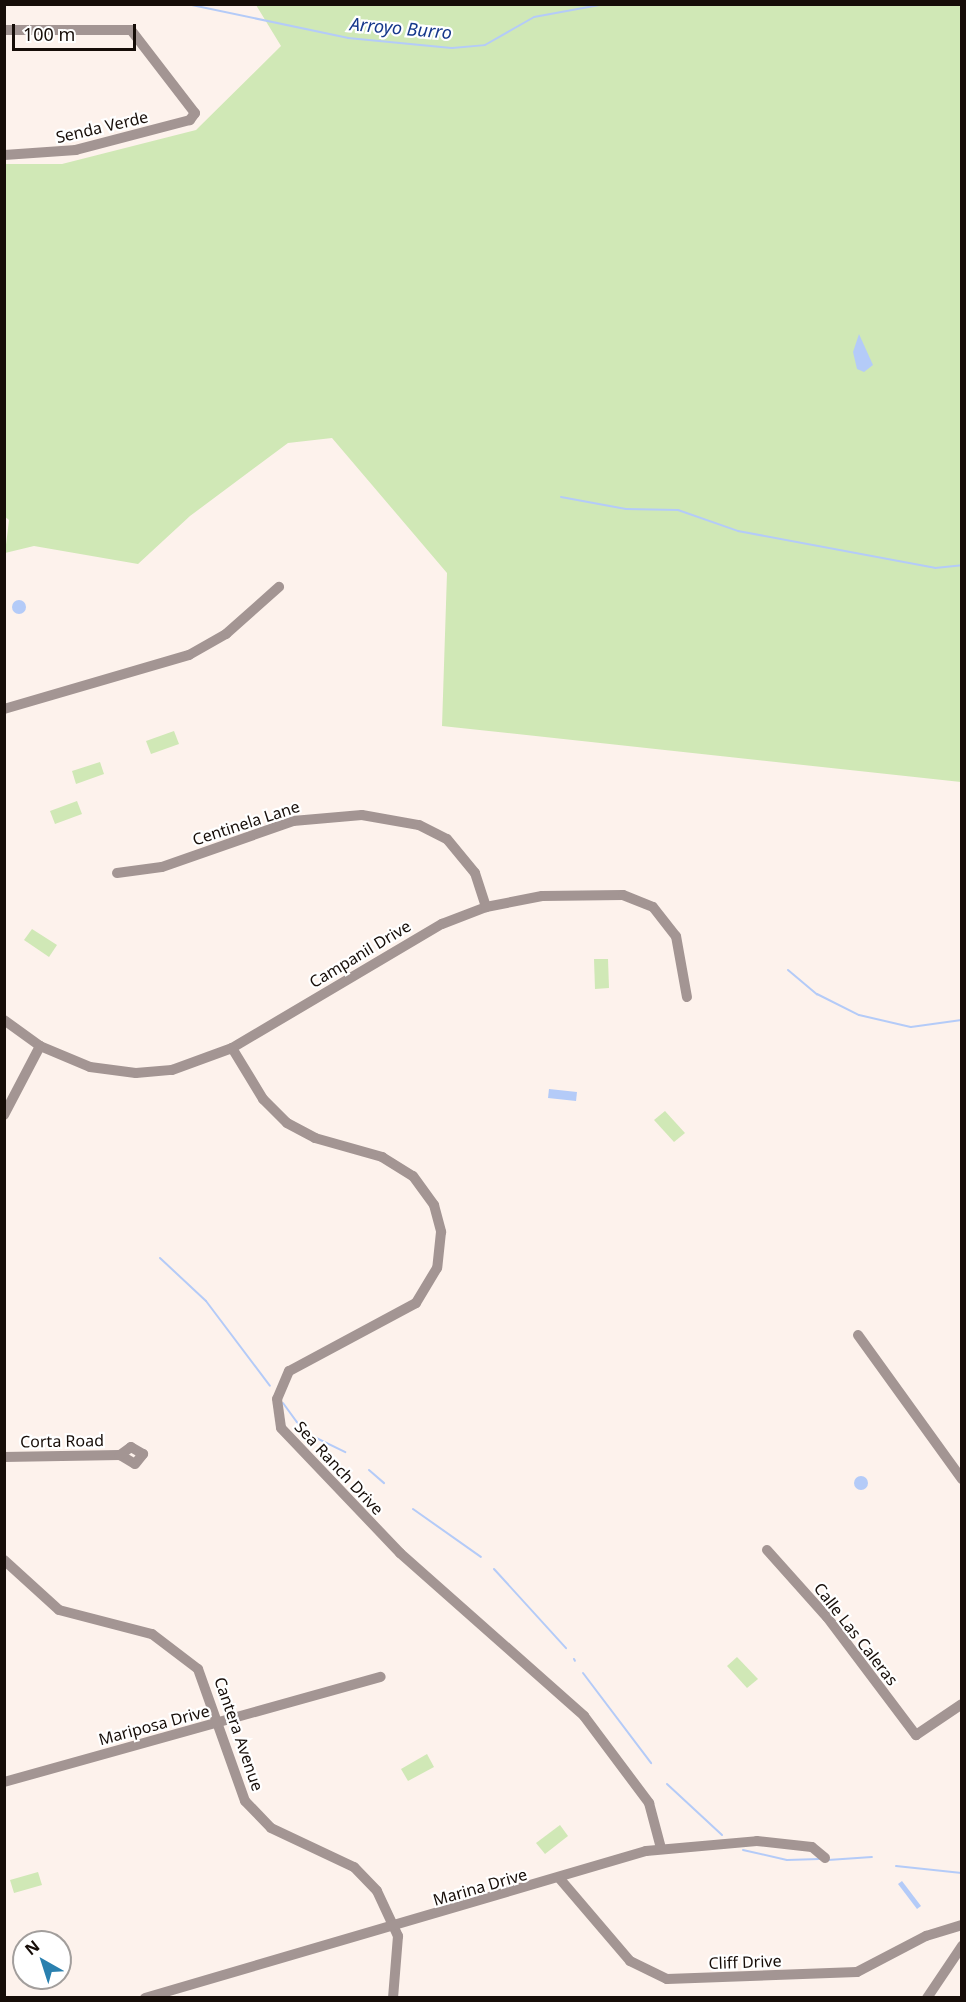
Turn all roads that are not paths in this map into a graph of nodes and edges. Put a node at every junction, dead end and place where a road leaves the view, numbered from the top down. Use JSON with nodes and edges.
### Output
{"nodes":[{"id":1,"x":4,"y":30,"type":"edge"},
{"id":2,"x":4,"y":155,"type":"edge"},
{"id":3,"x":279,"y":588,"type":"dead end"},
{"id":4,"x":4,"y":709,"type":"edge"},
{"id":5,"x":117,"y":873,"type":"dead end"},
{"id":6,"x":486,"y":907,"type":"junction"},
{"id":7,"x":687,"y":997,"type":"dead end"},
{"id":8,"x":4,"y":1020,"type":"edge"},
{"id":9,"x":40,"y":1046,"type":"junction"},
{"id":10,"x":232,"y":1048,"type":"junction"},
{"id":11,"x":4,"y":1115,"type":"edge"},
{"id":12,"x":858,"y":1335,"type":"dead end"},
{"id":13,"x":120,"y":1455,"type":"dead end"},
{"id":14,"x":4,"y":1457,"type":"edge"},
{"id":15,"x":962,"y":1479,"type":"edge"},
{"id":16,"x":767,"y":1550,"type":"dead end"},
{"id":17,"x":4,"y":1560,"type":"edge"},
{"id":18,"x":381,"y":1677,"type":"dead end"},
{"id":19,"x":962,"y":1704,"type":"edge"},
{"id":20,"x":219,"y":1724,"type":"junction"},
{"id":21,"x":4,"y":1782,"type":"edge"},
{"id":22,"x":661,"y":1848,"type":"junction"},
{"id":23,"x":825,"y":1858,"type":"dead end"},
{"id":24,"x":560,"y":1879,"type":"junction"},
{"id":25,"x":962,"y":1925,"type":"edge"},
{"id":26,"x":396,"y":1927,"type":"junction"},
{"id":27,"x":962,"y":1946,"type":"edge"},
{"id":28,"x":394,"y":1992,"type":"edge"},
{"id":29,"x":145,"y":1998,"type":"edge"},
{"id":30,"x":402,"y":1998,"type":"edge"},
{"id":31,"x":927,"y":1998,"type":"edge"}],
"edges":[{"from":1,"to":2,"type":"street","name":"Senda Verde"},
{"from":3,"to":4,"type":"street"},
{"from":5,"to":6,"type":"street","name":"Centinela Lane"},
{"from":6,"to":7,"type":"street","name":"Campanil Drive"},
{"from":6,"to":10,"type":"street","name":"Campanil Drive"},
{"from":8,"to":9,"type":"street","name":"Campanil Drive"},
{"from":9,"to":10,"type":"street","name":"Campanil Drive"},
{"from":9,"to":11,"type":"street"},
{"from":10,"to":22,"type":"street","name":"Sea Ranch Drive"},
{"from":12,"to":15,"type":"street"},
{"from":13,"to":14,"type":"street","name":"Corta Road"},
{"from":16,"to":19,"type":"street","name":"Calle Las Caleras"},
{"from":17,"to":20,"type":"street","name":"Cantera Avenue"},
{"from":18,"to":20,"type":"street","name":"Mariposa Drive"},
{"from":20,"to":21,"type":"street","name":"Mariposa Drive"},
{"from":20,"to":26,"type":"street","name":"Cantera Avenue"},
{"from":22,"to":23,"type":"street","name":"Marina Drive"},
{"from":22,"to":24,"type":"street","name":"Marina Drive"},
{"from":24,"to":25,"type":"street","name":"Cliff Drive"},
{"from":24,"to":26,"type":"street","name":"Marina Drive"},
{"from":26,"to":28,"type":"street"},
{"from":26,"to":29,"type":"street","name":"Marina Drive"},
{"from":27,"to":31,"type":"street"},
{"from":28,"to":30,"type":"street"}]}
